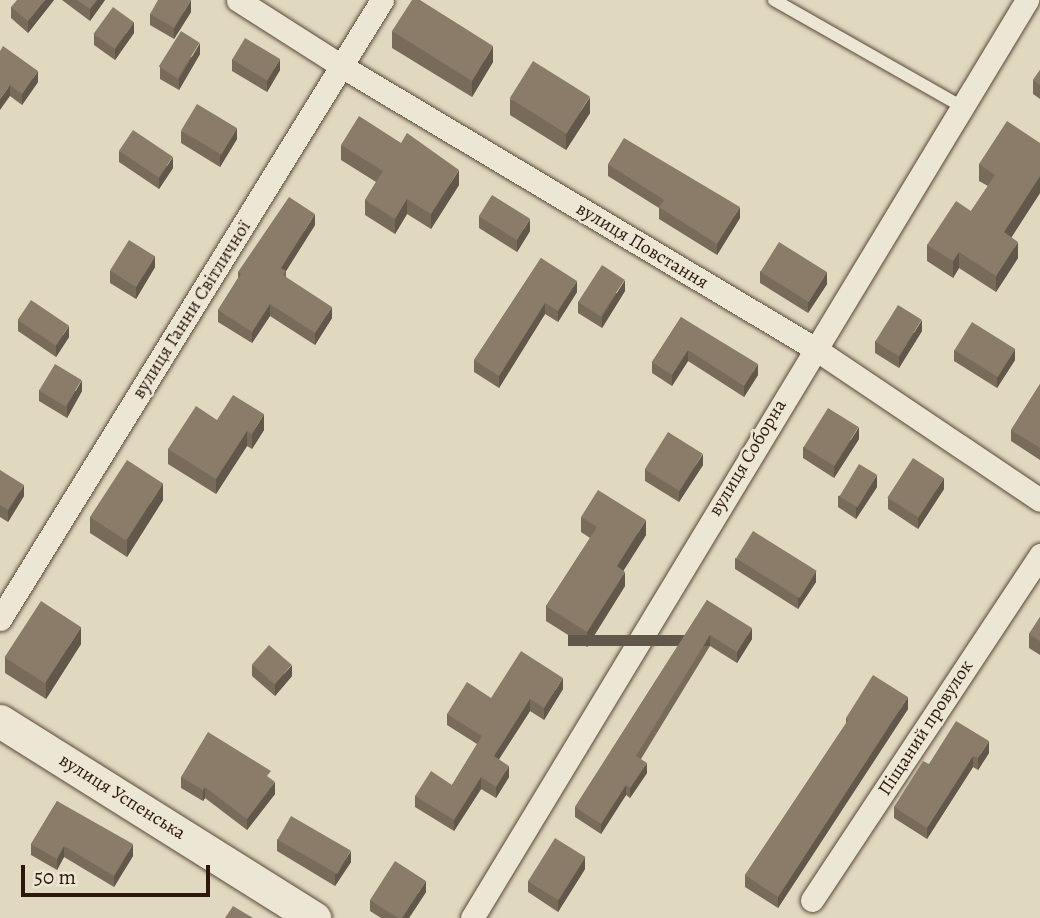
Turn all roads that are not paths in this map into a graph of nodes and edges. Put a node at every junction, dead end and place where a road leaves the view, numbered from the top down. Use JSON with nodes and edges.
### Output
{"nodes":[{"id":1,"x":238,"y":0,"type":"edge"},
{"id":2,"x":382,"y":0,"type":"edge"},
{"id":3,"x":774,"y":0,"type":"edge"},
{"id":4,"x":1027,"y":0,"type":"edge"},
{"id":5,"x":343,"y":67,"type":"junction"},
{"id":6,"x":962,"y":107,"type":"junction"},
{"id":7,"x":814,"y":348,"type":"junction"},
{"id":8,"x":1040,"y":500,"type":"edge"},
{"id":9,"x":1040,"y":555,"type":"edge"},
{"id":10,"x":0,"y":619,"type":"edge"},
{"id":11,"x":0,"y":721,"type":"edge"},
{"id":12,"x":813,"y":900,"type":"dead end"},
{"id":13,"x":314,"y":918,"type":"edge"},
{"id":14,"x":472,"y":918,"type":"edge"}],
"edges":[{"from":1,"to":5,"type":"street","name":"вулиця Повстання"},
{"from":2,"to":5,"type":"street","name":"вулиця Ганни Світличної"},
{"from":3,"to":6,"type":"lane"},
{"from":4,"to":6,"type":"street","name":"вулиця Соборна"},
{"from":5,"to":7,"type":"street","name":"вулиця Повстання"},
{"from":5,"to":10,"type":"street","name":"вулиця Ганни Світличної"},
{"from":6,"to":7,"type":"street","name":"вулиця Соборна"},
{"from":7,"to":8,"type":"street","name":"вулиця Повстання"},
{"from":7,"to":14,"type":"street","name":"вулиця Соборна"},
{"from":9,"to":12,"type":"street","name":"Піщаний провулок"},
{"from":11,"to":13,"type":"street","name":"вулиця Успенська"}]}
